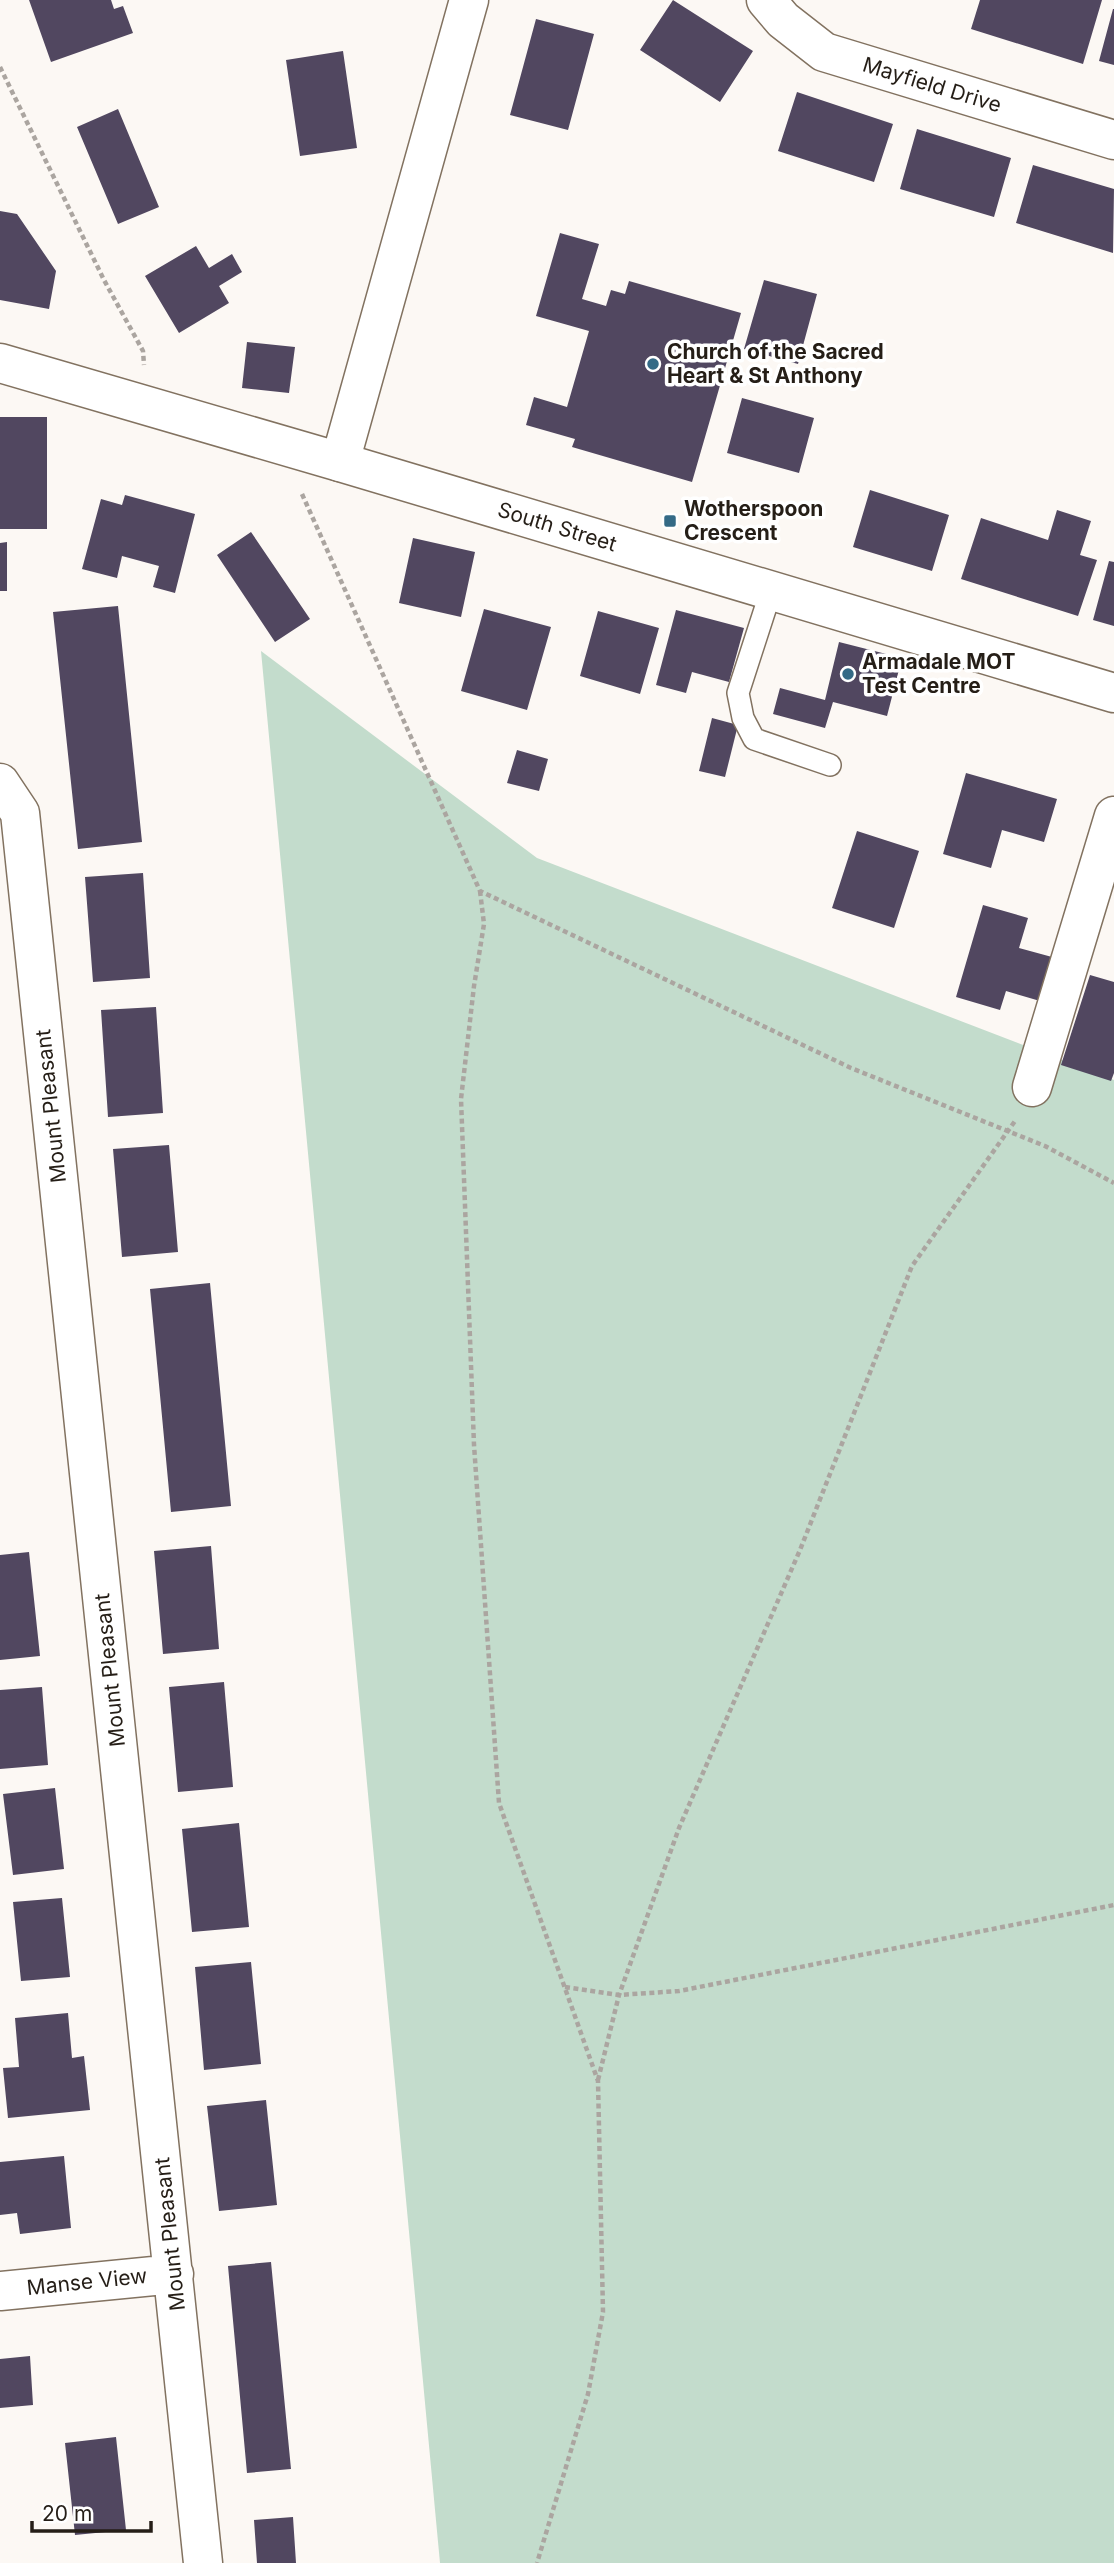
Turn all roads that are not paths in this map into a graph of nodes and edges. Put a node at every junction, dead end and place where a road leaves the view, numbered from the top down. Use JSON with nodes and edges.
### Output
{"nodes":[{"id":1,"x":469,"y":0,"type":"edge"},
{"id":2,"x":766,"y":0,"type":"edge"},
{"id":3,"x":1114,"y":140,"type":"edge"},
{"id":4,"x":0,"y":363,"type":"edge"},
{"id":5,"x":340,"y":462,"type":"junction"},
{"id":6,"x":771,"y":591,"type":"junction"},
{"id":7,"x":1114,"y":693,"type":"edge"},
{"id":8,"x":830,"y":765,"type":"dead end"},
{"id":9,"x":0,"y":783,"type":"edge"},
{"id":10,"x":1114,"y":816,"type":"edge"},
{"id":11,"x":1032,"y":1087,"type":"road end"},
{"id":12,"x":174,"y":2274,"type":"junction"},
{"id":13,"x":0,"y":2291,"type":"edge"},
{"id":14,"x":203,"y":2563,"type":"edge"}],
"edges":[{"from":1,"to":5,"type":"street"},
{"from":2,"to":3,"type":"street","name":"Mayfield Drive"},
{"from":4,"to":5,"type":"street","name":"South Street"},
{"from":5,"to":6,"type":"street","name":"South Street"},
{"from":6,"to":7,"type":"street","name":"South Street"},
{"from":6,"to":8,"type":"lane"},
{"from":9,"to":12,"type":"street","name":"Mount Pleasant"},
{"from":10,"to":11,"type":"street"},
{"from":12,"to":13,"type":"street","name":"Manse View"},
{"from":12,"to":14,"type":"street","name":"Mount Pleasant"}]}
